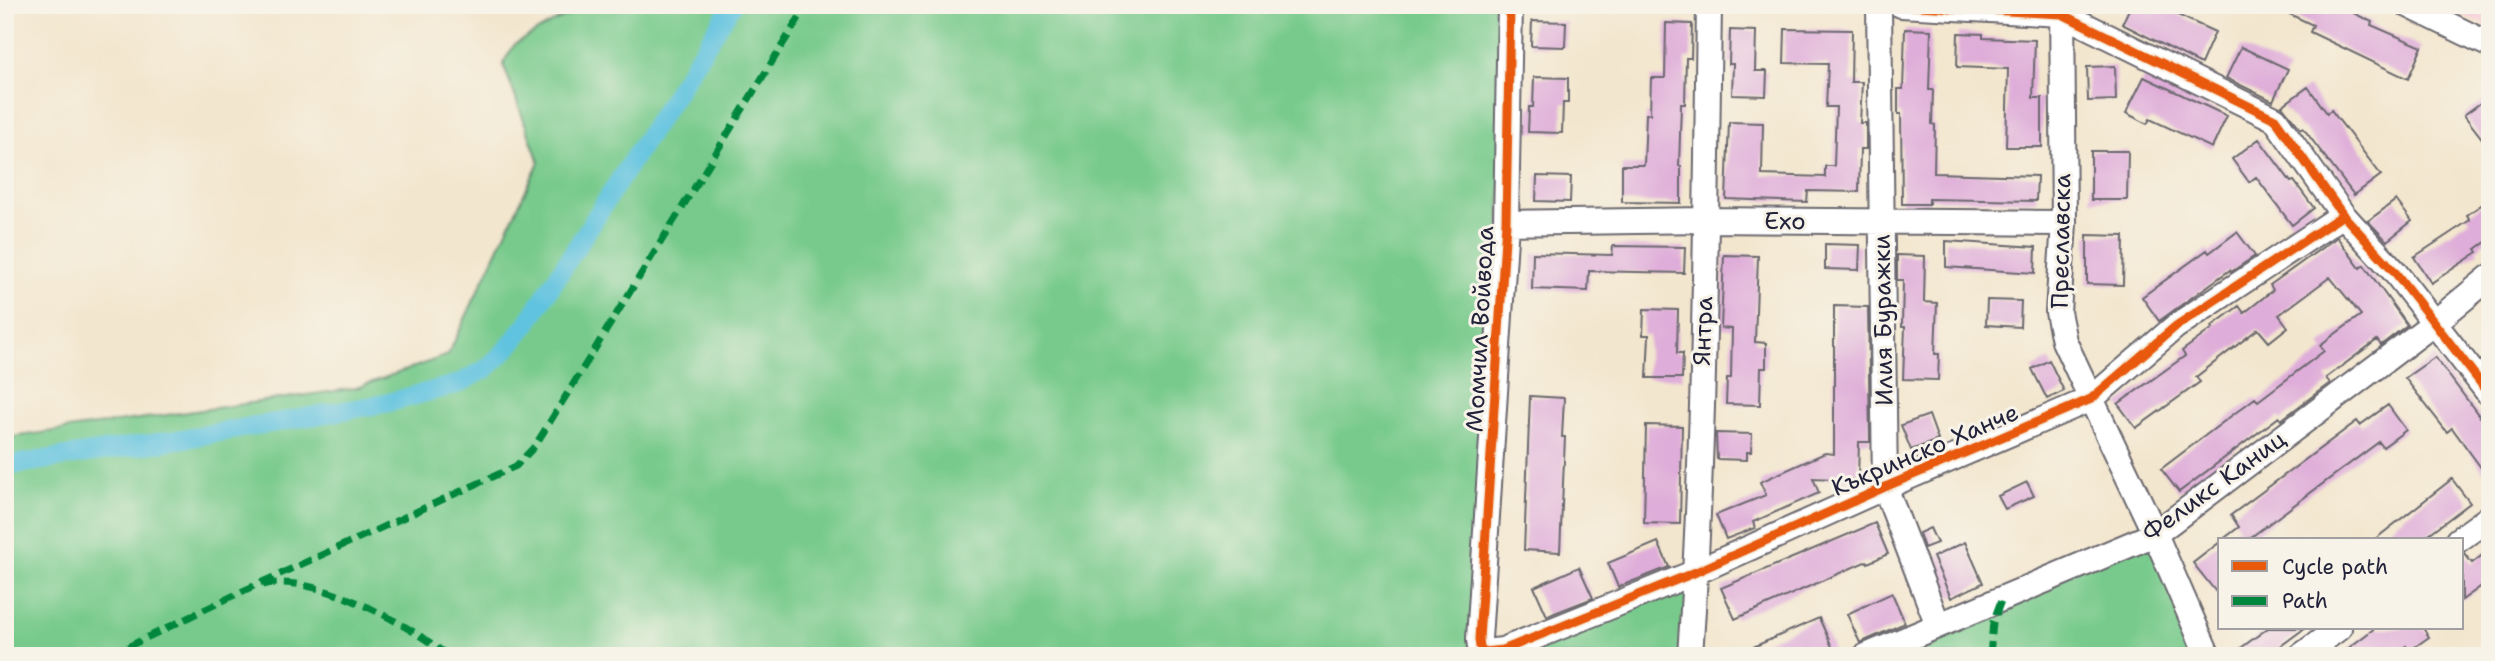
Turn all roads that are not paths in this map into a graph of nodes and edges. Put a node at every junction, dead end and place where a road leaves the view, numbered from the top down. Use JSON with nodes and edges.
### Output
{"nodes":[{"id":1,"x":1510,"y":5,"type":"edge"},
{"id":2,"x":1709,"y":5,"type":"edge"},
{"id":3,"x":1879,"y":5,"type":"edge"},
{"id":4,"x":1901,"y":5,"type":"edge"},
{"id":5,"x":2408,"y":5,"type":"edge"},
{"id":6,"x":2062,"y":9,"type":"edge"},
{"id":7,"x":2490,"y":45,"type":"edge"},
{"id":8,"x":2343,"y":215,"type":"junction"},
{"id":9,"x":1706,"y":220,"type":"junction"},
{"id":10,"x":1881,"y":222,"type":"junction"},
{"id":11,"x":1506,"y":223,"type":"junction"},
{"id":12,"x":2064,"y":223,"type":"junction"},
{"id":13,"x":2490,"y":277,"type":"edge"},
{"id":14,"x":2434,"y":323,"type":"junction"},
{"id":15,"x":2490,"y":396,"type":"edge"},
{"id":16,"x":2091,"y":399,"type":"junction"},
{"id":17,"x":1885,"y":487,"type":"junction"},
{"id":18,"x":2490,"y":517,"type":"edge"},
{"id":19,"x":2155,"y":534,"type":"junction"},
{"id":20,"x":2461,"y":538,"type":"edge"},
{"id":21,"x":1696,"y":572,"type":"junction"},
{"id":22,"x":1938,"y":625,"type":"junction"},
{"id":23,"x":2336,"y":630,"type":"edge"},
{"id":24,"x":1484,"y":652,"type":"joint"},
{"id":25,"x":1690,"y":656,"type":"edge"},
{"id":26,"x":1866,"y":656,"type":"edge"},
{"id":27,"x":2208,"y":656,"type":"edge"},
{"id":28,"x":2301,"y":656,"type":"edge"}],
"edges":[{"from":1,"to":11,"type":"street","name":"Момчил Войвода"},
{"from":2,"to":9,"type":"street","name":"Янтра"},
{"from":3,"to":10,"type":"street","name":"Илия Буражки"},
{"from":4,"to":6,"type":"street"},
{"from":5,"to":7,"type":"street"},
{"from":6,"to":8,"type":"street"},
{"from":6,"to":12,"type":"street","name":"Преславска"},
{"from":8,"to":14,"type":"street"},
{"from":8,"to":16,"type":"street","name":"Къкринско Ханче"},
{"from":9,"to":10,"type":"street","name":"Ехо"},
{"from":9,"to":11,"type":"street","name":"Ехо"},
{"from":9,"to":21,"type":"street","name":"Янтра"},
{"from":10,"to":12,"type":"street","name":"Ехо"},
{"from":10,"to":17,"type":"street","name":"Илия Буражки"},
{"from":11,"to":24,"type":"street","name":"Момчил Войвода"},
{"from":12,"to":16,"type":"street","name":"Преславска"},
{"from":13,"to":14,"type":"street","name":"Феликс Каниц"},
{"from":14,"to":15,"type":"street"},
{"from":14,"to":19,"type":"street","name":"Феликс Каниц"},
{"from":16,"to":17,"type":"street","name":"Къкринско Ханче"},
{"from":16,"to":19,"type":"street","name":"Преславска"},
{"from":17,"to":21,"type":"street","name":"Къкринско Ханче"},
{"from":17,"to":22,"type":"street","name":"Илия Буражки"},
{"from":18,"to":20,"type":"street"},
{"from":19,"to":22,"type":"street","name":"Феликс Каниц"},
{"from":19,"to":27,"type":"street","name":"Преславска"},
{"from":21,"to":24,"type":"street","name":"Къкринско Ханче"},
{"from":21,"to":25,"type":"street","name":"Янтра"},
{"from":22,"to":26,"type":"street","name":"Феликс Каниц"},
{"from":23,"to":28,"type":"street"}]}
